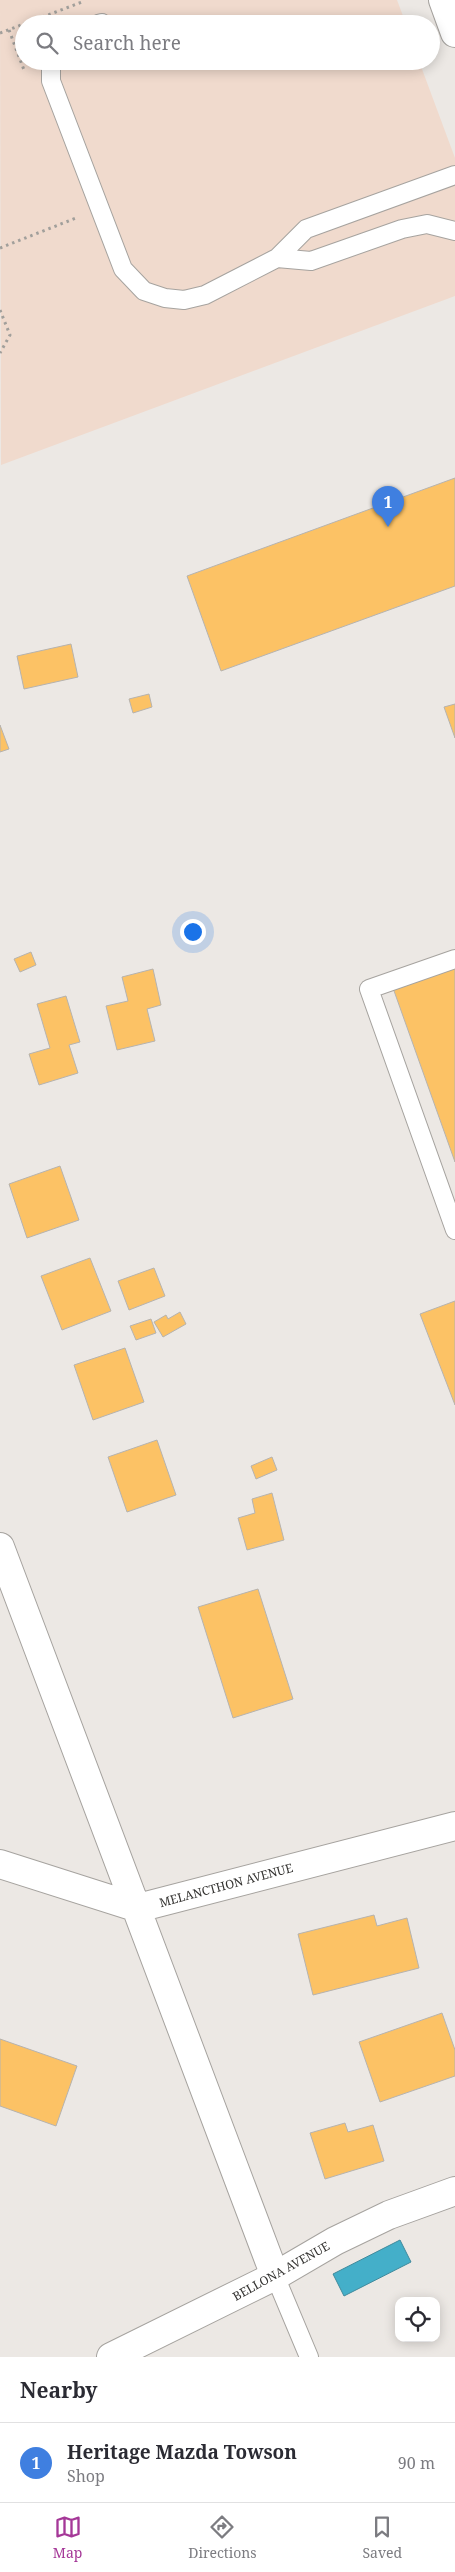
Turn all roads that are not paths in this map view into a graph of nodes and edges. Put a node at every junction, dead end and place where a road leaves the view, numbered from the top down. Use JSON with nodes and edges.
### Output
{"nodes":[{"id":1,"x":443,"y":0,"type":"edge"},
{"id":2,"x":455,"y":33,"type":"edge"},
{"id":3,"x":51,"y":70,"type":"edge"},
{"id":4,"x":455,"y":175,"type":"edge"},
{"id":5,"x":455,"y":231,"type":"edge"},
{"id":6,"x":277,"y":258,"type":"junction"},
{"id":7,"x":455,"y":959,"type":"edge"},
{"id":8,"x":455,"y":1230,"type":"edge"},
{"id":9,"x":0,"y":1547,"type":"edge"},
{"id":10,"x":455,"y":1826,"type":"edge"},
{"id":11,"x":0,"y":1864,"type":"edge"},
{"id":12,"x":138,"y":1908,"type":"junction"},
{"id":13,"x":455,"y":2191,"type":"edge"},
{"id":14,"x":275,"y":2276,"type":"junction"},
{"id":15,"x":111,"y":2357,"type":"edge"},
{"id":16,"x":309,"y":2357,"type":"edge"}],
"edges":[{"from":1,"to":2,"type":"street"},
{"from":3,"to":6,"type":"lane"},
{"from":4,"to":6,"type":"lane"},
{"from":5,"to":6,"type":"lane"},
{"from":7,"to":8,"type":"lane"},
{"from":9,"to":12,"type":"street"},
{"from":10,"to":12,"type":"street","name":"MELANCTHON AVENUE"},
{"from":11,"to":12,"type":"street"},
{"from":12,"to":14,"type":"street"},
{"from":13,"to":14,"type":"street","name":"BELLONA AVENUE"},
{"from":14,"to":15,"type":"street","name":"BELLONA AVENUE"},
{"from":14,"to":16,"type":"lane"}]}
